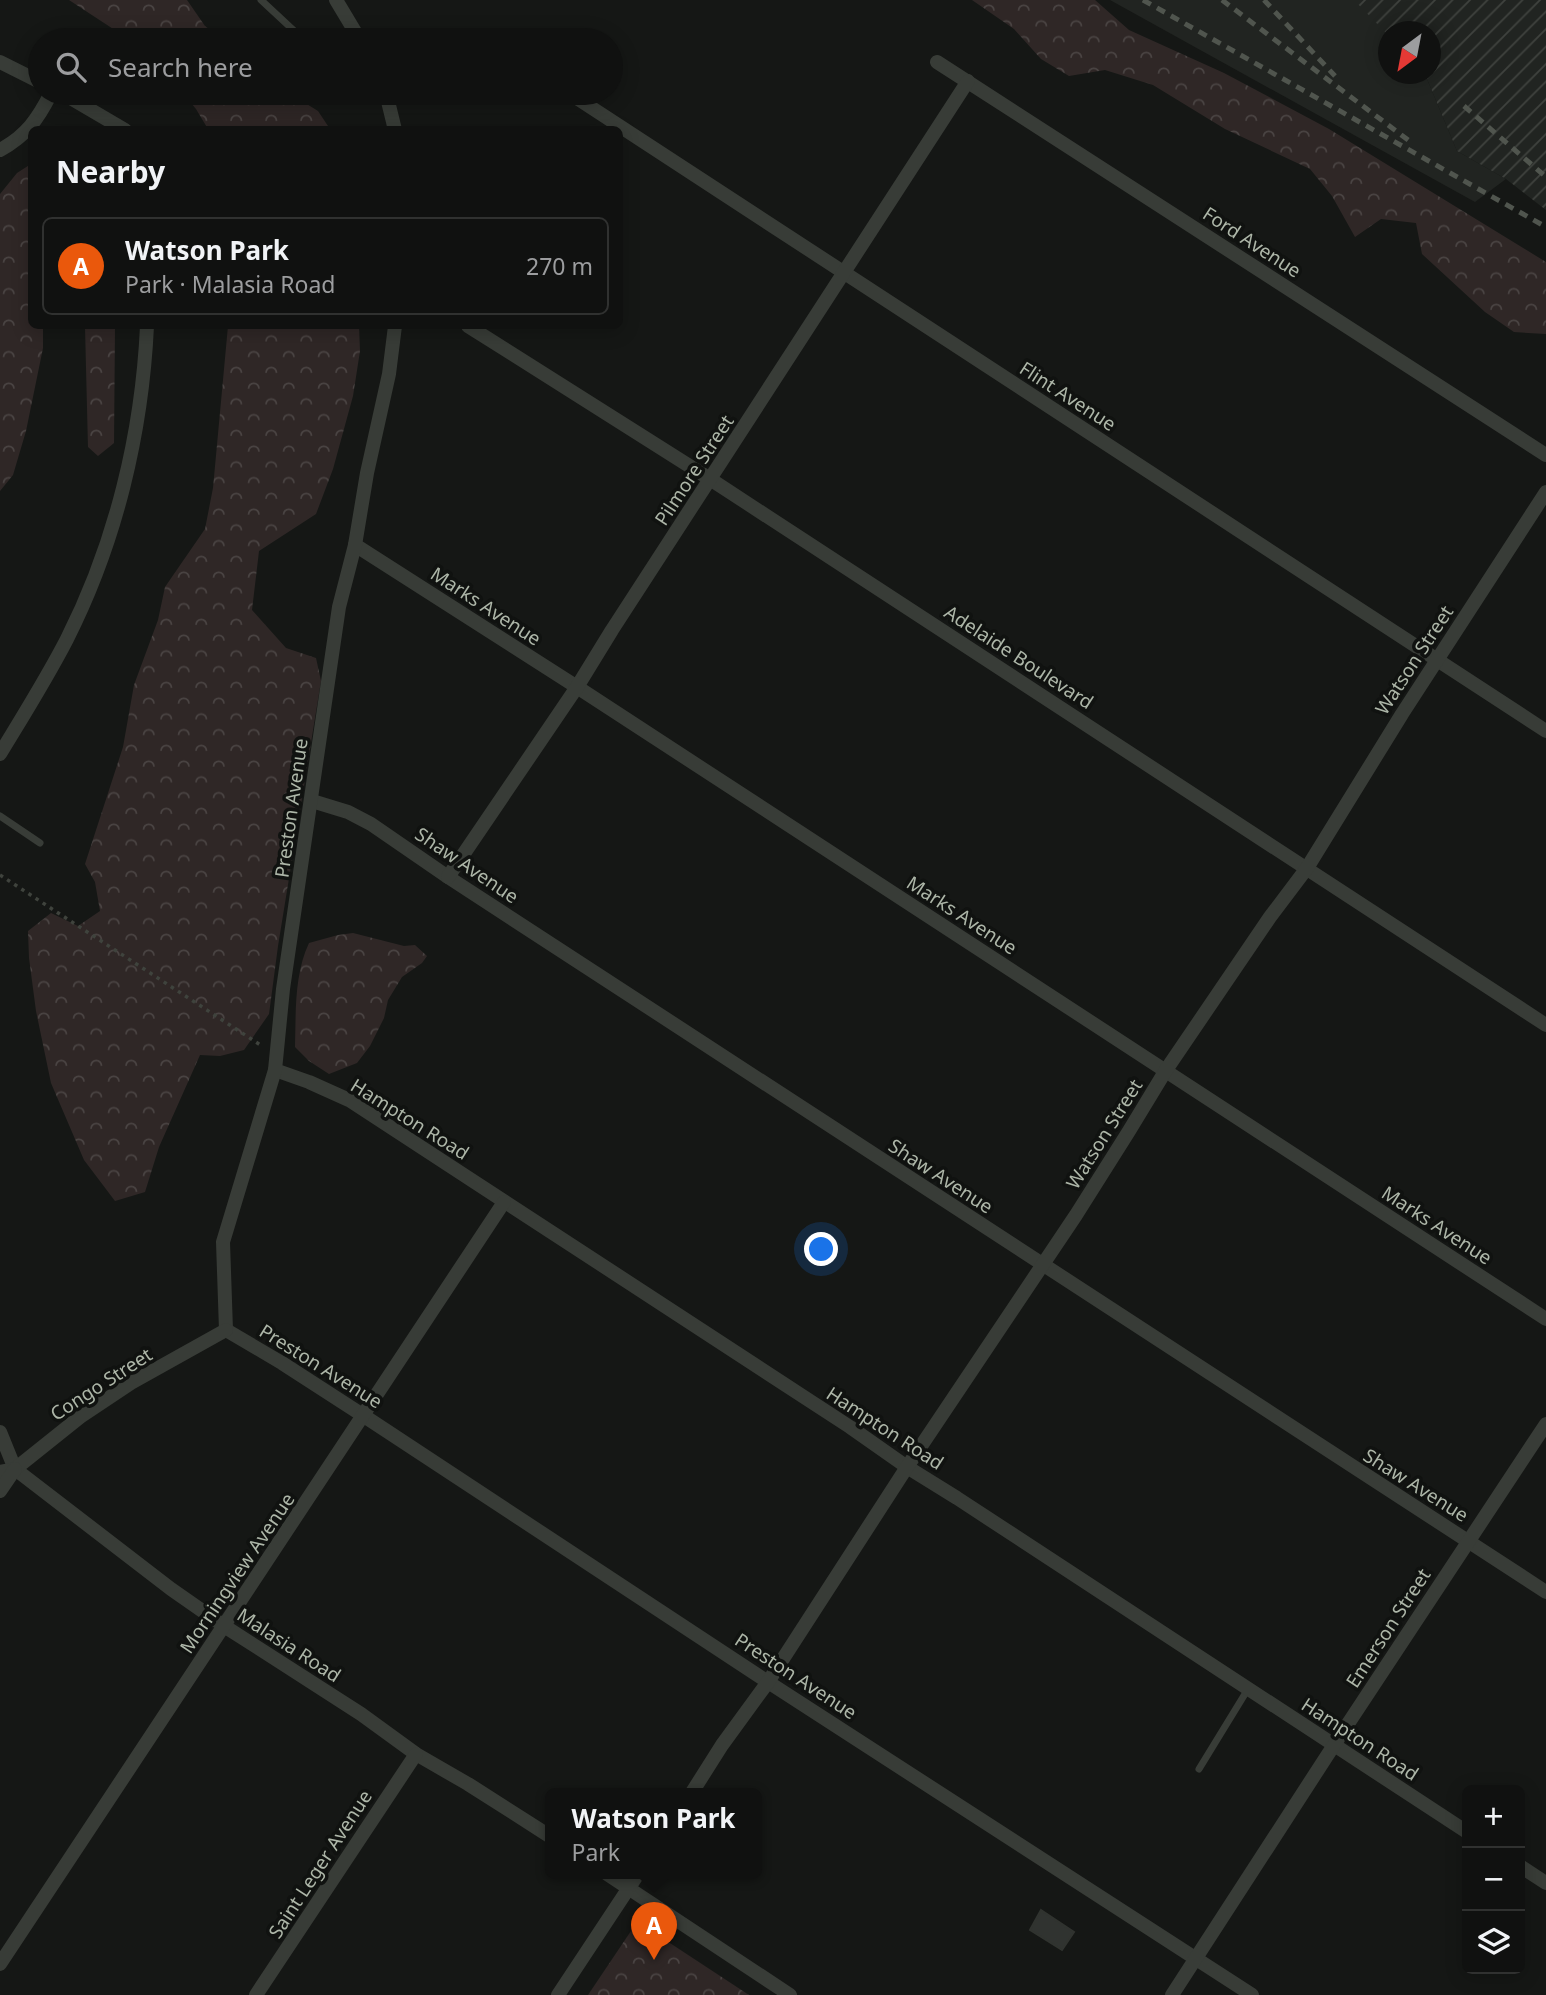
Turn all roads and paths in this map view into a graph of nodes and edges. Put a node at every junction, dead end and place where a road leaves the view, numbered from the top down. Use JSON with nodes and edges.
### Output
{"nodes":[{"id":1,"x":261,"y":0,"type":"edge"},
{"id":2,"x":336,"y":0,"type":"edge"},
{"id":3,"x":291,"y":28,"type":"edge"},
{"id":4,"x":353,"y":28,"type":"edge"},
{"id":5,"x":0,"y":62,"type":"edge"},
{"id":6,"x":937,"y":62,"type":"dead end"},
{"id":7,"x":28,"y":76,"type":"edge"},
{"id":8,"x":968,"y":81,"type":"junction"},
{"id":9,"x":44,"y":105,"type":"edge"},
{"id":10,"x":82,"y":105,"type":"edge"},
{"id":11,"x":389,"y":105,"type":"edge"},
{"id":12,"x":588,"y":105,"type":"edge"},
{"id":13,"x":31,"y":126,"type":"edge"},
{"id":14,"x":118,"y":126,"type":"edge"},
{"id":15,"x":395,"y":126,"type":"edge"},
{"id":16,"x":620,"y":126,"type":"edge"},
{"id":17,"x":623,"y":128,"type":"edge"},
{"id":18,"x":28,"y":130,"type":"edge"},
{"id":19,"x":0,"y":150,"type":"edge"},
{"id":20,"x":844,"y":274,"type":"junction"},
{"id":21,"x":147,"y":329,"type":"edge"},
{"id":22,"x":395,"y":329,"type":"edge"},
{"id":23,"x":473,"y":329,"type":"edge"},
{"id":24,"x":1546,"y":455,"type":"edge"},
{"id":25,"x":710,"y":479,"type":"junction"},
{"id":26,"x":1546,"y":492,"type":"edge"},
{"id":27,"x":355,"y":545,"type":"junction"},
{"id":28,"x":1437,"y":660,"type":"junction"},
{"id":29,"x":577,"y":687,"type":"junction"},
{"id":30,"x":1546,"y":732,"type":"edge"},
{"id":31,"x":0,"y":752,"type":"edge"},
{"id":32,"x":312,"y":801,"type":"junction"},
{"id":33,"x":0,"y":816,"type":"edge"},
{"id":34,"x":40,"y":843,"type":"dead end"},
{"id":35,"x":1307,"y":868,"type":"junction"},
{"id":36,"x":0,"y":875,"type":"edge"},
{"id":37,"x":448,"y":877,"type":"junction"},
{"id":38,"x":1546,"y":1024,"type":"edge"},
{"id":39,"x":276,"y":1063,"type":"junction"},
{"id":40,"x":1166,"y":1070,"type":"junction"},
{"id":41,"x":504,"y":1202,"type":"junction"},
{"id":42,"x":1042,"y":1265,"type":"junction"},
{"id":43,"x":1546,"y":1319,"type":"edge"},
{"id":44,"x":226,"y":1330,"type":"junction"},
{"id":45,"x":364,"y":1416,"type":"junction"},
{"id":46,"x":1546,"y":1424,"type":"edge"},
{"id":47,"x":0,"y":1432,"type":"edge"},
{"id":48,"x":906,"y":1467,"type":"junction"},
{"id":49,"x":15,"y":1469,"type":"junction"},
{"id":50,"x":0,"y":1472,"type":"edge"},
{"id":51,"x":0,"y":1492,"type":"edge"},
{"id":52,"x":1469,"y":1541,"type":"junction"},
{"id":53,"x":1546,"y":1592,"type":"edge"},
{"id":54,"x":224,"y":1626,"type":"junction"},
{"id":55,"x":768,"y":1682,"type":"junction"},
{"id":56,"x":1248,"y":1689,"type":"junction"},
{"id":57,"x":1334,"y":1745,"type":"junction"},
{"id":58,"x":416,"y":1754,"type":"junction"},
{"id":59,"x":1199,"y":1769,"type":"dead end"},
{"id":60,"x":695,"y":1788,"type":"edge"},
{"id":61,"x":1462,"y":1829,"type":"edge"},
{"id":62,"x":545,"y":1834,"type":"edge"},
{"id":63,"x":1525,"y":1869,"type":"edge"},
{"id":64,"x":615,"y":1879,"type":"edge"},
{"id":65,"x":635,"y":1879,"type":"edge"},
{"id":66,"x":1546,"y":1884,"type":"edge"},
{"id":67,"x":629,"y":1888,"type":"junction"},
{"id":68,"x":1196,"y":1958,"type":"junction"},
{"id":69,"x":0,"y":1964,"type":"edge"},
{"id":70,"x":256,"y":1995,"type":"edge"},
{"id":71,"x":558,"y":1995,"type":"edge"},
{"id":72,"x":790,"y":1995,"type":"edge"},
{"id":73,"x":1172,"y":1995,"type":"edge"},
{"id":74,"x":1252,"y":1995,"type":"edge"}],
"edges":[{"from":1,"to":3,"type":"lane"},
{"from":2,"to":4,"type":"street"},
{"from":5,"to":7,"type":"street"},
{"from":6,"to":8,"type":"street","name":"Ford Avenue"},
{"from":8,"to":20,"type":"street","name":"Pilmore Street"},
{"from":8,"to":24,"type":"street","name":"Ford Avenue"},
{"from":9,"to":13,"type":"street"},
{"from":10,"to":14,"type":"street"},
{"from":11,"to":15,"type":"street"},
{"from":12,"to":16,"type":"street","name":"Flint Avenue"},
{"from":17,"to":20,"type":"street","name":"Flint Avenue"},
{"from":18,"to":19,"type":"street"},
{"from":20,"to":25,"type":"street","name":"Pilmore Street"},
{"from":20,"to":28,"type":"street","name":"Flint Avenue"},
{"from":21,"to":31,"type":"street"},
{"from":22,"to":27,"type":"street","name":"Preston Avenue"},
{"from":23,"to":25,"type":"street","name":"Adelaide Boulevard"},
{"from":25,"to":29,"type":"street","name":"Pilmore Street"},
{"from":25,"to":35,"type":"street","name":"Adelaide Boulevard"},
{"from":26,"to":28,"type":"street","name":"Watson Street"},
{"from":27,"to":29,"type":"street","name":"Marks Avenue"},
{"from":27,"to":32,"type":"street","name":"Preston Avenue"},
{"from":28,"to":30,"type":"street","name":"Flint Avenue"},
{"from":28,"to":35,"type":"street","name":"Watson Street"},
{"from":29,"to":37,"type":"street","name":"Pilmore Street"},
{"from":29,"to":40,"type":"street","name":"Marks Avenue"},
{"from":32,"to":37,"type":"street","name":"Shaw Avenue"},
{"from":32,"to":39,"type":"street","name":"Preston Avenue"},
{"from":33,"to":34,"type":"lane"},
{"from":35,"to":38,"type":"street","name":"Adelaide Boulevard"},
{"from":35,"to":40,"type":"street","name":"Watson Street"},
{"from":36,"to":39,"type":"path"},
{"from":37,"to":42,"type":"street","name":"Shaw Avenue"},
{"from":39,"to":41,"type":"street","name":"Hampton Road"},
{"from":39,"to":44,"type":"street","name":"Preston Avenue"},
{"from":40,"to":42,"type":"street","name":"Watson Street"},
{"from":40,"to":43,"type":"street","name":"Marks Avenue"},
{"from":41,"to":45,"type":"street","name":"Morningview Avenue"},
{"from":41,"to":48,"type":"street","name":"Hampton Road"},
{"from":42,"to":48,"type":"street","name":"Watson Street"},
{"from":42,"to":52,"type":"street","name":"Shaw Avenue"},
{"from":44,"to":45,"type":"street","name":"Preston Avenue"},
{"from":44,"to":49,"type":"street","name":"Congo Street"},
{"from":45,"to":54,"type":"street","name":"Morningview Avenue"},
{"from":45,"to":55,"type":"street","name":"Preston Avenue"},
{"from":46,"to":52,"type":"street","name":"Emerson Street"},
{"from":47,"to":49,"type":"street"},
{"from":48,"to":55,"type":"street","name":"Watson Street"},
{"from":48,"to":56,"type":"street","name":"Hampton Road"},
{"from":49,"to":50,"type":"street","name":"Congo Street"},
{"from":49,"to":51,"type":"street"},
{"from":49,"to":54,"type":"street","name":"Malasia Road"},
{"from":52,"to":53,"type":"street","name":"Shaw Avenue"},
{"from":52,"to":57,"type":"street","name":"Emerson Street"},
{"from":54,"to":58,"type":"street","name":"Malasia Road"},
{"from":54,"to":69,"type":"street","name":"Morningview Avenue"},
{"from":55,"to":60,"type":"street","name":"Watson Street"},
{"from":55,"to":68,"type":"street","name":"Preston Avenue"},
{"from":56,"to":57,"type":"street","name":"Hampton Road"},
{"from":56,"to":59,"type":"lane"},
{"from":57,"to":61,"type":"street","name":"Hampton Road"},
{"from":57,"to":68,"type":"street","name":"Emerson Street"},
{"from":58,"to":62,"type":"street","name":"Malasia Road"},
{"from":58,"to":70,"type":"street","name":"Saint Leger Avenue"},
{"from":63,"to":66,"type":"street"},
{"from":64,"to":67,"type":"street"},
{"from":65,"to":67,"type":"street"},
{"from":67,"to":71,"type":"street"},
{"from":67,"to":72,"type":"street"},
{"from":68,"to":73,"type":"street","name":"Emerson Street"},
{"from":68,"to":74,"type":"street","name":"Preston Avenue"}]}
